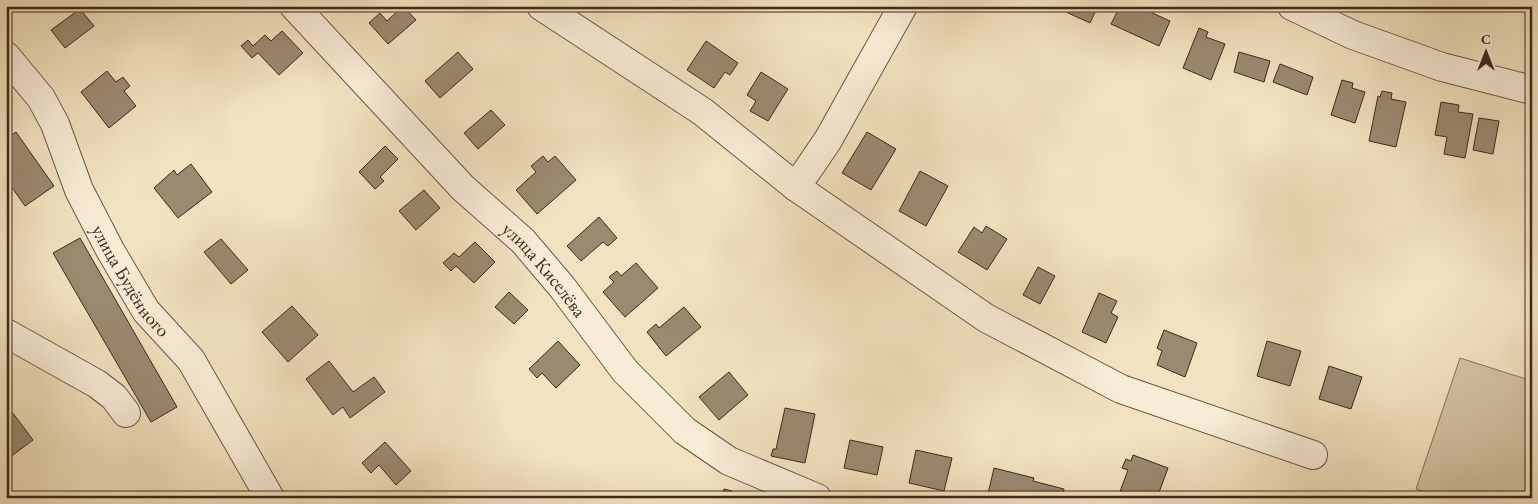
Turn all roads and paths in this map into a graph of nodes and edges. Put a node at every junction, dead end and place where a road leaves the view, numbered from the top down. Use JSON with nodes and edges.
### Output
{"nodes":[{"id":1,"x":294,"y":6,"type":"edge"},
{"id":2,"x":541,"y":6,"type":"edge"},
{"id":3,"x":904,"y":6,"type":"edge"},
{"id":4,"x":1292,"y":6,"type":"edge"},
{"id":5,"x":6,"y":56,"type":"edge"},
{"id":6,"x":1532,"y":90,"type":"edge"},
{"id":7,"x":796,"y":187,"type":"junction"},
{"id":8,"x":6,"y":333,"type":"edge"},
{"id":9,"x":126,"y":413,"type":"dead end"},
{"id":10,"x":1313,"y":455,"type":"dead end"},
{"id":11,"x":270,"y":498,"type":"edge"},
{"id":12,"x":817,"y":498,"type":"edge"}],
"edges":[{"from":1,"to":12,"type":"street","name":"улица Киселёва"},
{"from":2,"to":7,"type":"street"},
{"from":3,"to":7,"type":"street"},
{"from":4,"to":6,"type":"street"},
{"from":5,"to":11,"type":"street","name":"улица Будённого"},
{"from":7,"to":10,"type":"street"},
{"from":8,"to":9,"type":"street"}]}
